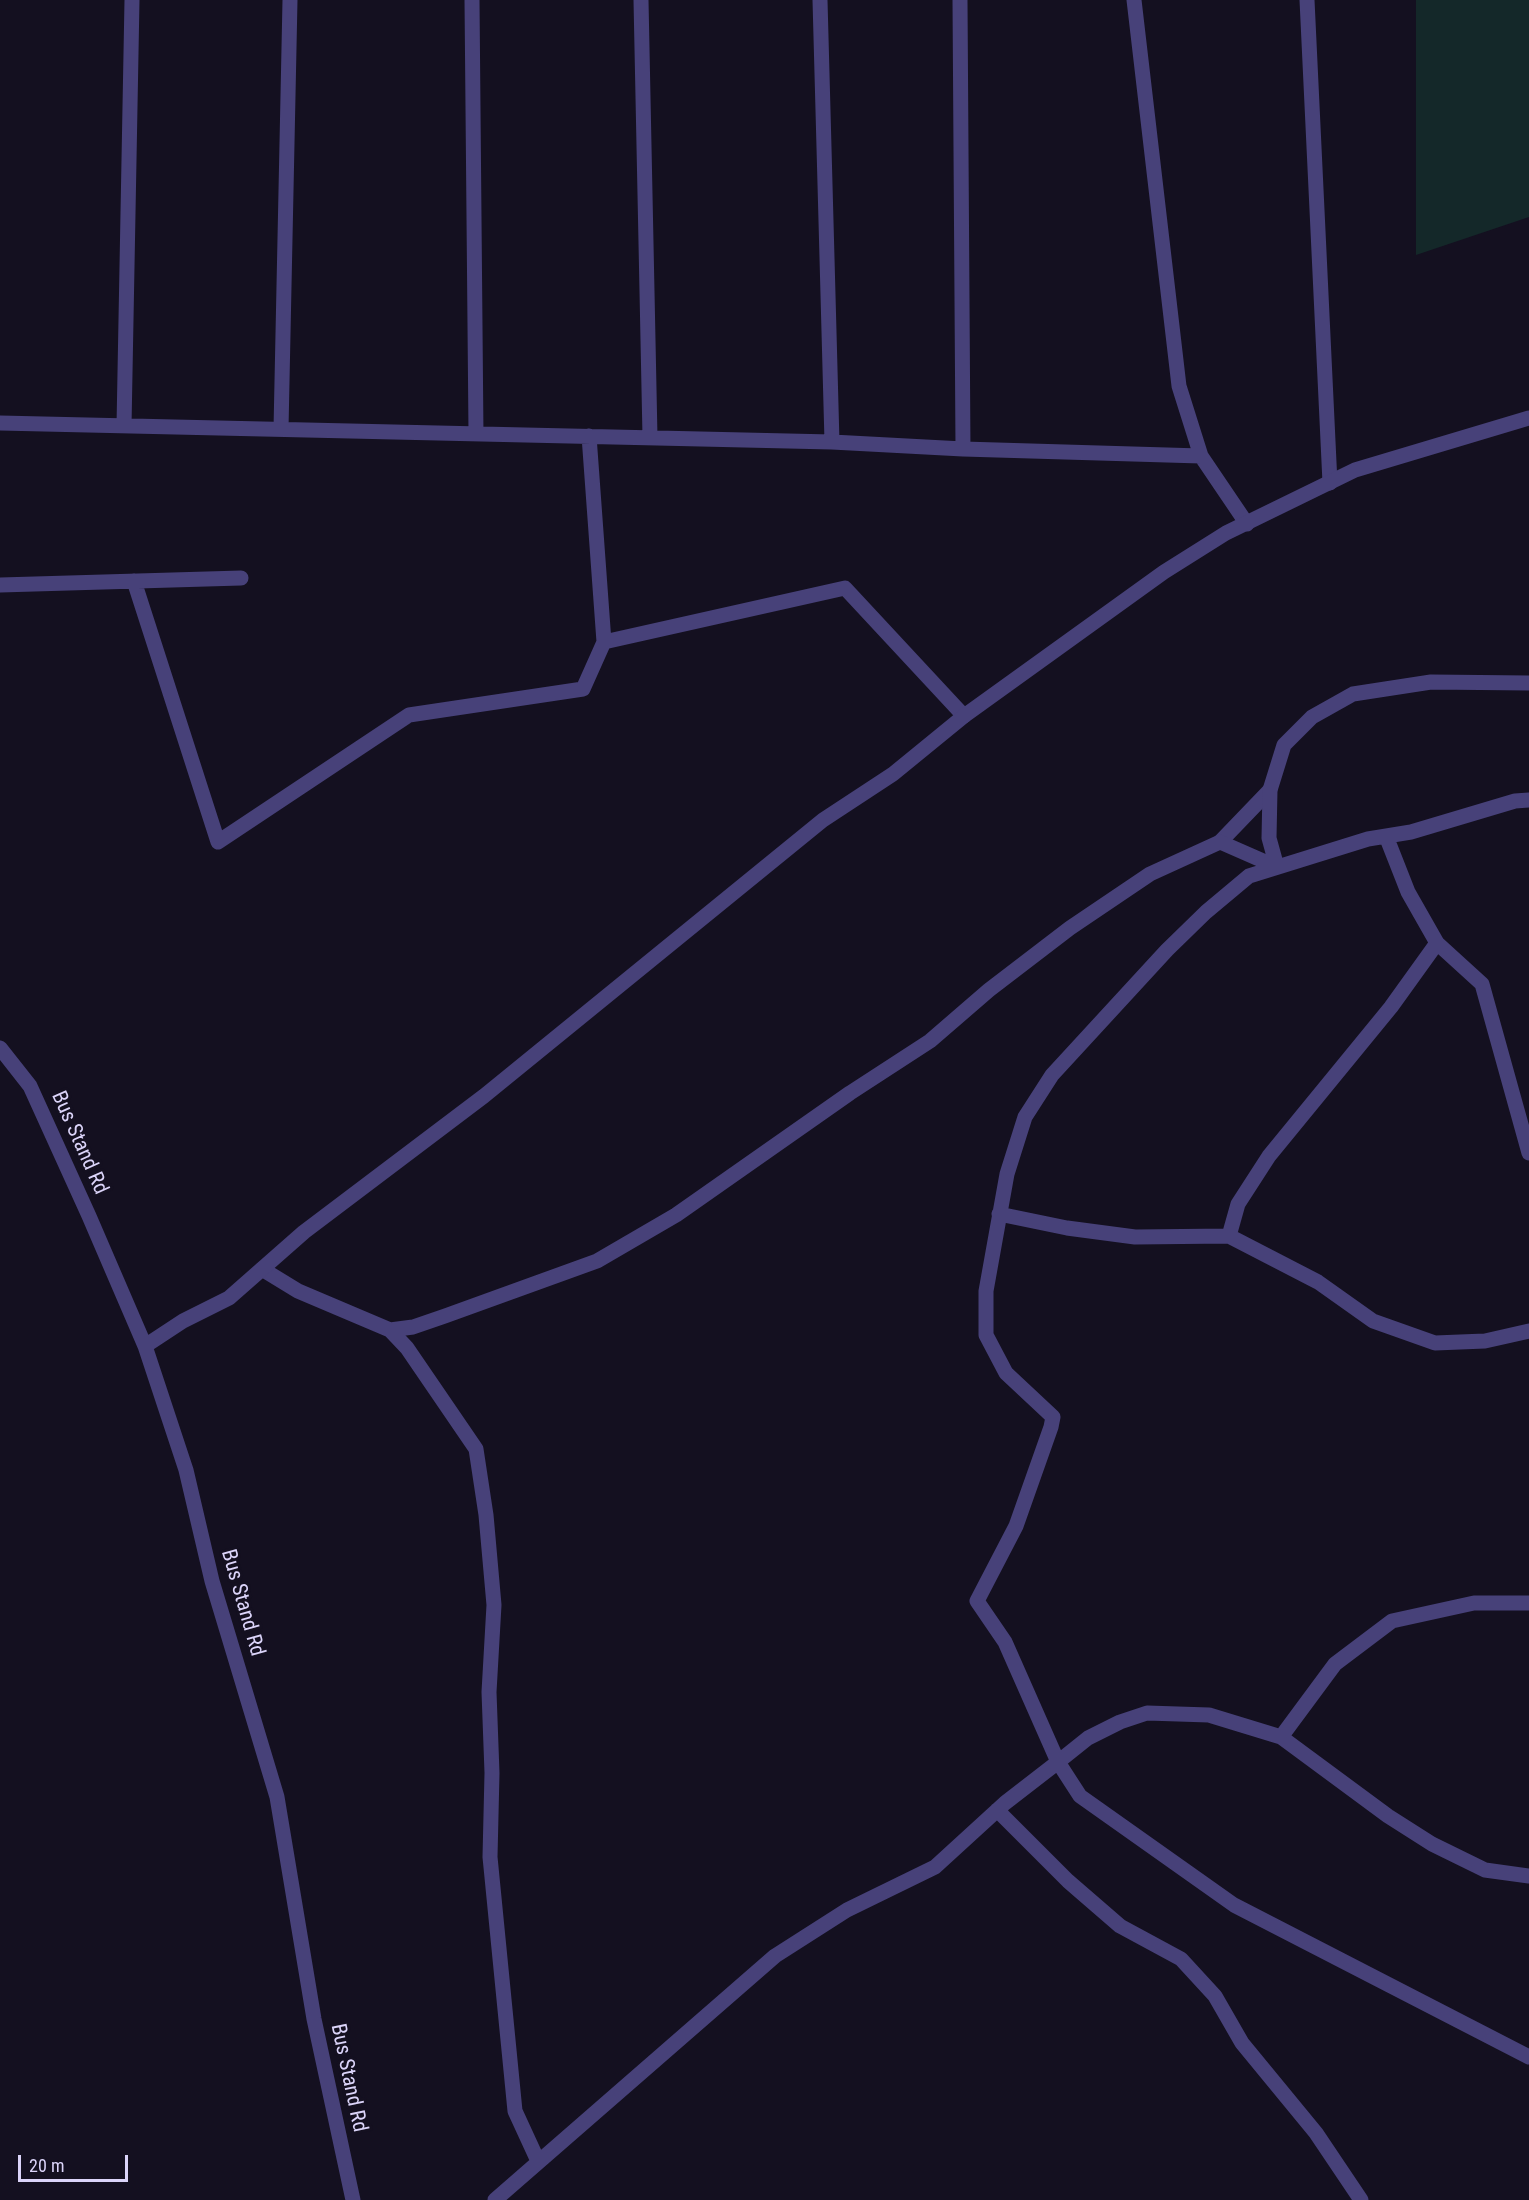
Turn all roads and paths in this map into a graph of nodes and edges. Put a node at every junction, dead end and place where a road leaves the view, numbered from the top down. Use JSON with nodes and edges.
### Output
{"nodes":[{"id":1,"x":132,"y":0,"type":"edge"},
{"id":2,"x":290,"y":0,"type":"edge"},
{"id":3,"x":472,"y":0,"type":"edge"},
{"id":4,"x":641,"y":0,"type":"edge"},
{"id":5,"x":820,"y":0,"type":"edge"},
{"id":6,"x":960,"y":0,"type":"edge"},
{"id":7,"x":1134,"y":0,"type":"edge"},
{"id":8,"x":1307,"y":0,"type":"edge"},
{"id":9,"x":1529,"y":418,"type":"edge"},
{"id":10,"x":0,"y":423,"type":"edge"},
{"id":11,"x":124,"y":426,"type":"junction"},
{"id":12,"x":281,"y":429,"type":"junction"},
{"id":13,"x":476,"y":434,"type":"junction"},
{"id":14,"x":588,"y":436,"type":"junction"},
{"id":15,"x":650,"y":437,"type":"junction"},
{"id":16,"x":831,"y":441,"type":"junction"},
{"id":17,"x":963,"y":449,"type":"junction"},
{"id":18,"x":1201,"y":456,"type":"junction"},
{"id":19,"x":1330,"y":483,"type":"junction"},
{"id":20,"x":1246,"y":524,"type":"junction"},
{"id":21,"x":240,"y":578,"type":"dead end"},
{"id":22,"x":134,"y":581,"type":"junction"},
{"id":23,"x":0,"y":585,"type":"edge"},
{"id":24,"x":604,"y":642,"type":"junction"},
{"id":25,"x":1529,"y":683,"type":"edge"},
{"id":26,"x":964,"y":716,"type":"junction"},
{"id":27,"x":1270,"y":790,"type":"junction"},
{"id":28,"x":1529,"y":800,"type":"edge"},
{"id":29,"x":1386,"y":836,"type":"junction"},
{"id":30,"x":1220,"y":842,"type":"junction"},
{"id":31,"x":1277,"y":867,"type":"junction"},
{"id":32,"x":1437,"y":943,"type":"junction"},
{"id":33,"x":0,"y":1048,"type":"edge"},
{"id":34,"x":1529,"y":1153,"type":"edge"},
{"id":35,"x":999,"y":1214,"type":"junction"},
{"id":36,"x":1229,"y":1236,"type":"junction"},
{"id":37,"x":262,"y":1269,"type":"junction"},
{"id":38,"x":390,"y":1330,"type":"junction"},
{"id":39,"x":1529,"y":1331,"type":"edge"},
{"id":40,"x":145,"y":1346,"type":"junction"},
{"id":41,"x":1529,"y":1603,"type":"edge"},
{"id":42,"x":1281,"y":1737,"type":"junction"},
{"id":43,"x":1058,"y":1762,"type":"junction"},
{"id":44,"x":997,"y":1810,"type":"junction"},
{"id":45,"x":1529,"y":1876,"type":"edge"},
{"id":46,"x":1529,"y":2057,"type":"edge"},
{"id":47,"x":538,"y":2161,"type":"junction"},
{"id":48,"x":353,"y":2200,"type":"edge"},
{"id":49,"x":495,"y":2200,"type":"edge"},
{"id":50,"x":1361,"y":2200,"type":"edge"}],
"edges":[{"from":1,"to":11,"type":"street"},
{"from":2,"to":12,"type":"street"},
{"from":3,"to":13,"type":"street"},
{"from":4,"to":15,"type":"street"},
{"from":5,"to":16,"type":"street"},
{"from":6,"to":17,"type":"street"},
{"from":7,"to":18,"type":"street"},
{"from":8,"to":19,"type":"street"},
{"from":9,"to":19,"type":"street"},
{"from":10,"to":11,"type":"street"},
{"from":11,"to":12,"type":"street"},
{"from":12,"to":13,"type":"street"},
{"from":13,"to":14,"type":"street"},
{"from":14,"to":15,"type":"street"},
{"from":14,"to":24,"type":"street"},
{"from":15,"to":16,"type":"street"},
{"from":16,"to":17,"type":"street"},
{"from":17,"to":18,"type":"street"},
{"from":18,"to":20,"type":"street"},
{"from":19,"to":20,"type":"street"},
{"from":20,"to":26,"type":"street"},
{"from":21,"to":22,"type":"street"},
{"from":22,"to":23,"type":"street"},
{"from":22,"to":24,"type":"street"},
{"from":24,"to":26,"type":"street"},
{"from":25,"to":27,"type":"street"},
{"from":26,"to":37,"type":"street"},
{"from":27,"to":30,"type":"street"},
{"from":27,"to":31,"type":"street"},
{"from":28,"to":29,"type":"street"},
{"from":29,"to":31,"type":"street"},
{"from":29,"to":32,"type":"street"},
{"from":30,"to":31,"type":"street"},
{"from":30,"to":38,"type":"street"},
{"from":31,"to":35,"type":"street"},
{"from":32,"to":34,"type":"street"},
{"from":32,"to":36,"type":"street"},
{"from":33,"to":40,"type":"street","name":"Bus Stand Rd"},
{"from":35,"to":36,"type":"street"},
{"from":35,"to":43,"type":"street"},
{"from":36,"to":39,"type":"street"},
{"from":37,"to":38,"type":"street"},
{"from":37,"to":40,"type":"street"},
{"from":38,"to":47,"type":"street"},
{"from":40,"to":48,"type":"street","name":"Bus Stand Rd"},
{"from":41,"to":42,"type":"street"},
{"from":42,"to":43,"type":"street"},
{"from":42,"to":45,"type":"street"},
{"from":43,"to":44,"type":"street"},
{"from":43,"to":46,"type":"street"},
{"from":44,"to":47,"type":"street"},
{"from":44,"to":50,"type":"street"},
{"from":47,"to":49,"type":"street"}]}
